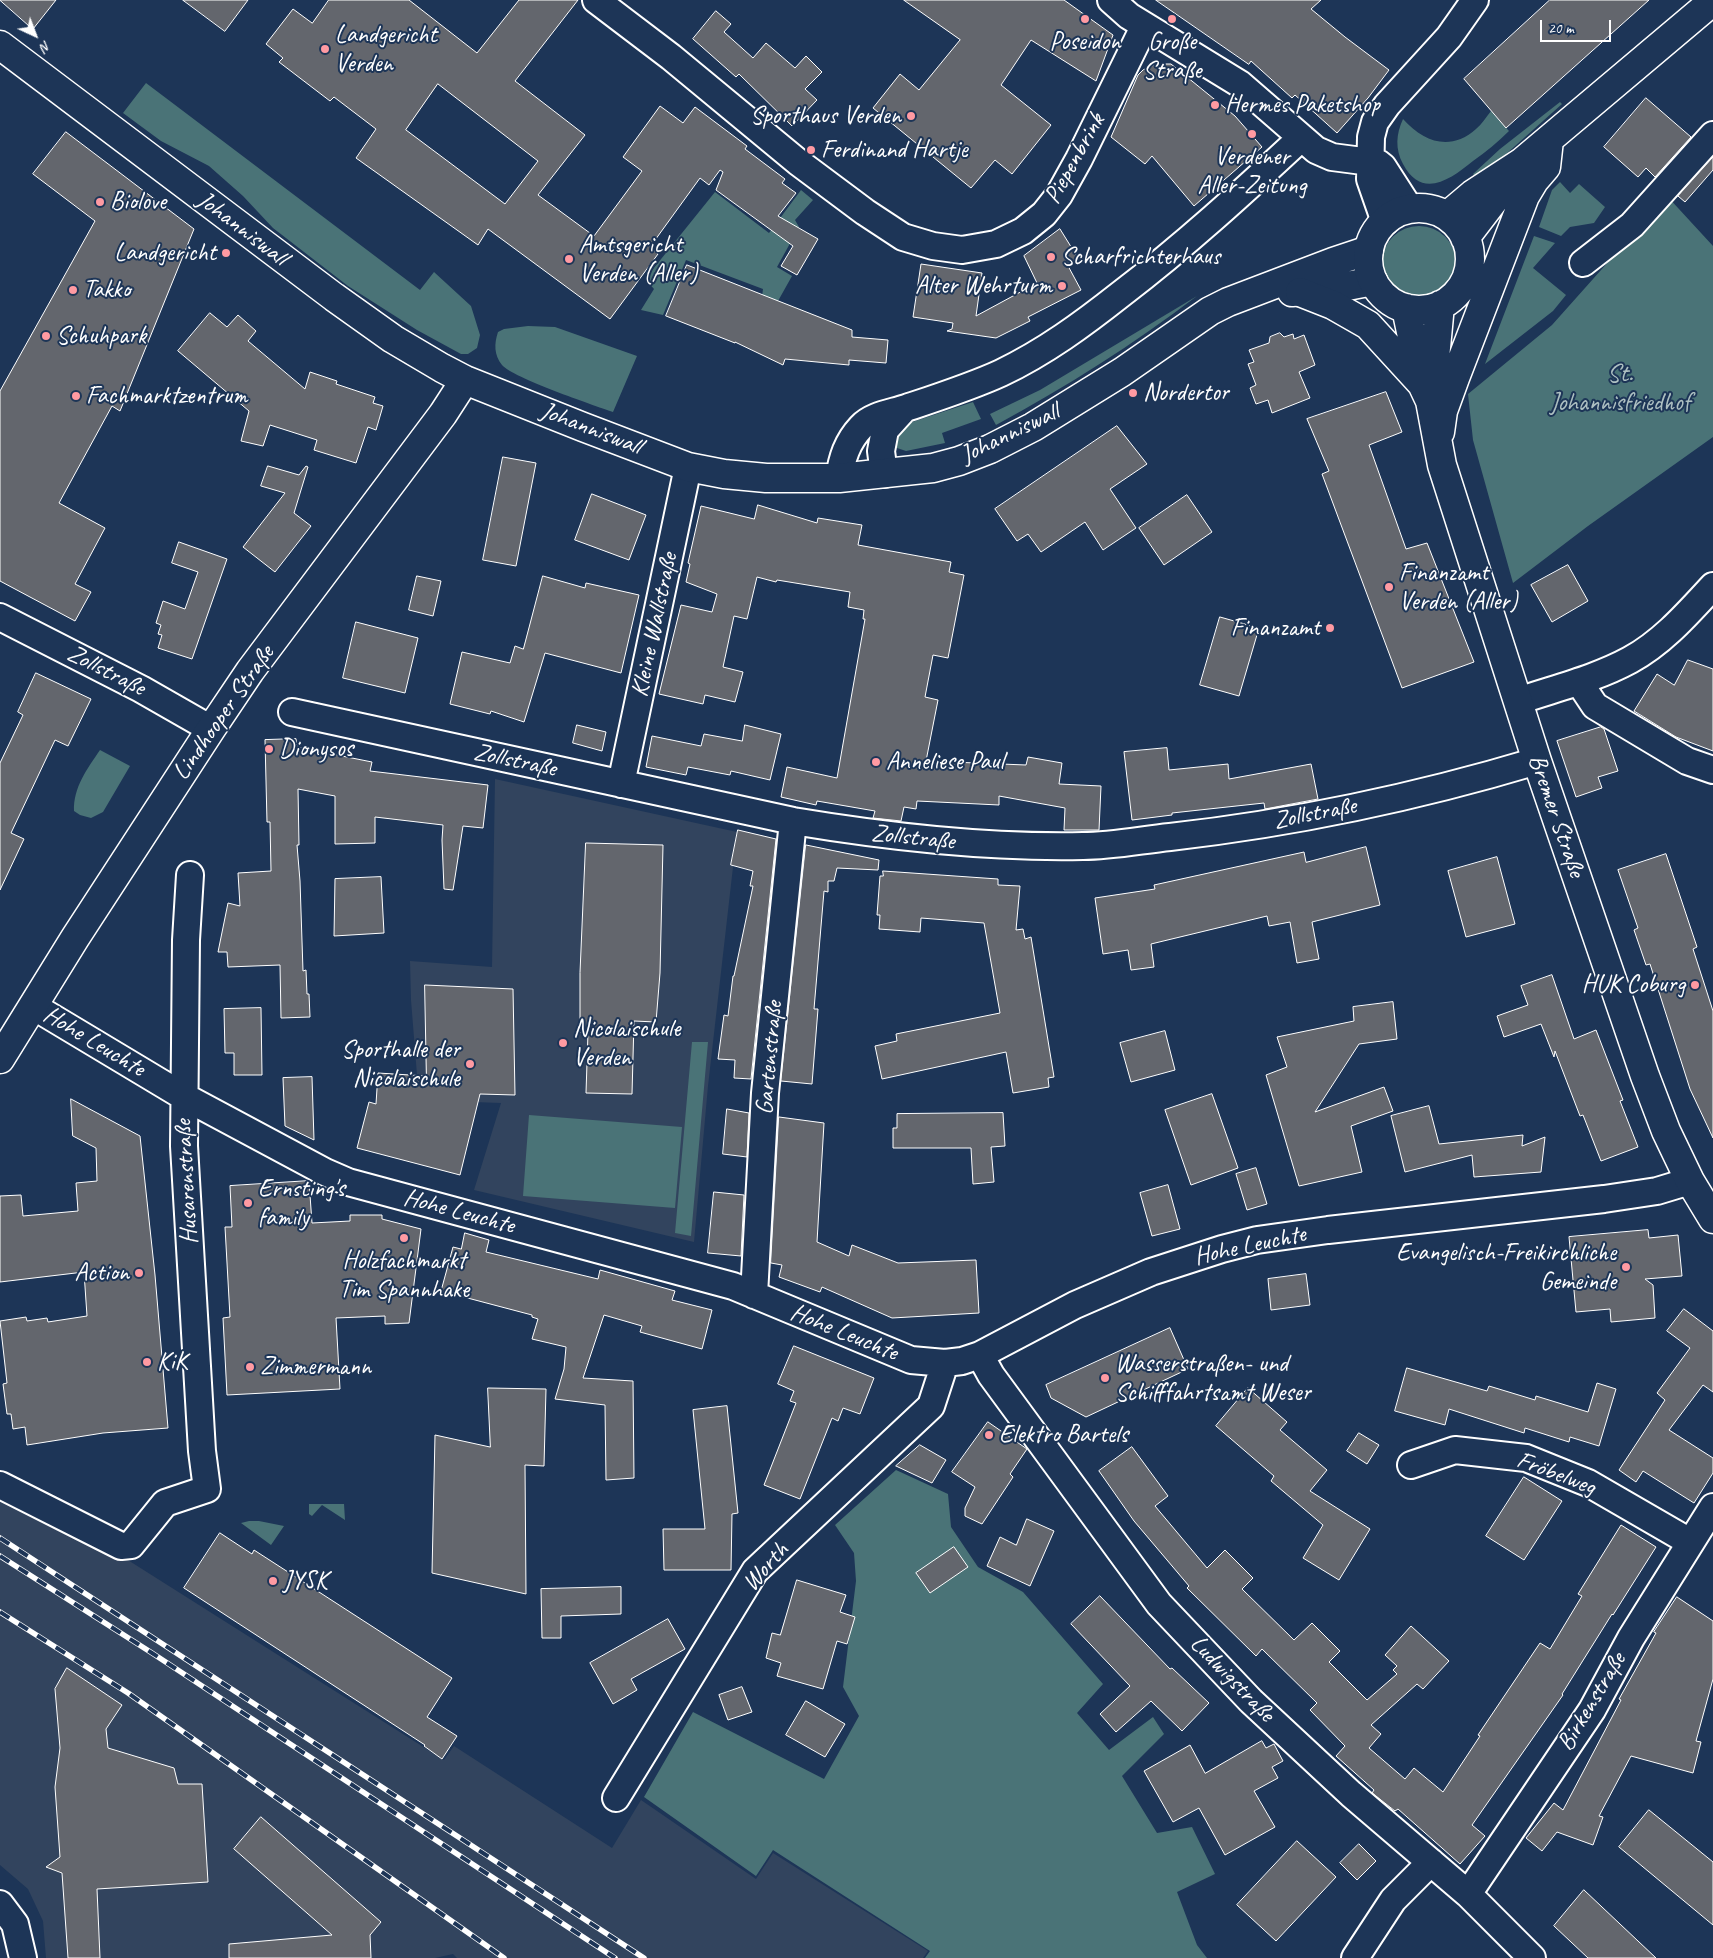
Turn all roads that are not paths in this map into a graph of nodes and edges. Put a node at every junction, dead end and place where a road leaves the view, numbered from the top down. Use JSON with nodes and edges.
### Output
{"nodes":[{"id":1,"x":596,"y":0,"type":"edge"},
{"id":2,"x":1111,"y":0,"type":"edge"},
{"id":3,"x":1475,"y":0,"type":"edge"},
{"id":4,"x":1713,"y":1,"type":"edge"},
{"id":5,"x":1145,"y":27,"type":"junction"},
{"id":6,"x":0,"y":45,"type":"edge"},
{"id":7,"x":1713,"y":135,"type":"edge"},
{"id":8,"x":1301,"y":138,"type":"junction"},
{"id":9,"x":1549,"y":140,"type":"junction"},
{"id":10,"x":1371,"y":162,"type":"junction"},
{"id":11,"x":1522,"y":162,"type":"junction"},
{"id":12,"x":1410,"y":209,"type":"junction"},
{"id":13,"x":1447,"y":216,"type":"junction"},
{"id":14,"x":1385,"y":222,"type":"junction"},
{"id":15,"x":1465,"y":238,"type":"junction"},
{"id":16,"x":1369,"y":250,"type":"junction"},
{"id":17,"x":1584,"y":263,"type":"dead end"},
{"id":18,"x":1373,"y":281,"type":"junction"},
{"id":19,"x":1300,"y":292,"type":"junction"},
{"id":20,"x":1245,"y":295,"type":"junction"},
{"id":21,"x":1440,"y":305,"type":"junction"},
{"id":22,"x":1406,"y":308,"type":"junction"},
{"id":23,"x":466,"y":380,"type":"junction"},
{"id":24,"x":1426,"y":392,"type":"junction"},
{"id":25,"x":904,"y":409,"type":"junction"},
{"id":26,"x":1438,"y":441,"type":"junction"},
{"id":27,"x":688,"y":467,"type":"junction"},
{"id":28,"x":884,"y":474,"type":"junction"},
{"id":29,"x":839,"y":478,"type":"junction"},
{"id":30,"x":1713,"y":586,"type":"edge"},
{"id":31,"x":0,"y":617,"type":"edge"},
{"id":32,"x":1579,"y":682,"type":"junction"},
{"id":33,"x":1518,"y":700,"type":"junction"},
{"id":34,"x":292,"y":712,"type":"dead end"},
{"id":35,"x":211,"y":729,"type":"junction"},
{"id":36,"x":1537,"y":761,"type":"junction"},
{"id":37,"x":1713,"y":770,"type":"edge"},
{"id":38,"x":621,"y":784,"type":"junction"},
{"id":39,"x":793,"y":821,"type":"junction"},
{"id":40,"x":190,"y":875,"type":"dead end"},
{"id":41,"x":33,"y":1006,"type":"junction"},
{"id":42,"x":0,"y":1059,"type":"edge"},
{"id":43,"x":183,"y":1096,"type":"junction"},
{"id":44,"x":1690,"y":1181,"type":"junction"},
{"id":45,"x":1713,"y":1219,"type":"edge"},
{"id":46,"x":754,"y":1295,"type":"junction"},
{"id":47,"x":980,"y":1355,"type":"junction"},
{"id":48,"x":945,"y":1363,"type":"junction"},
{"id":49,"x":1411,"y":1465,"type":"dead end"},
{"id":50,"x":0,"y":1485,"type":"edge"},
{"id":51,"x":1713,"y":1507,"type":"edge"},
{"id":52,"x":1690,"y":1542,"type":"junction"},
{"id":53,"x":616,"y":1798,"type":"dead end"},
{"id":54,"x":1431,"y":1862,"type":"junction"},
{"id":55,"x":1468,"y":1894,"type":"junction"},
{"id":56,"x":0,"y":1904,"type":"edge"},
{"id":57,"x":23,"y":1958,"type":"edge"},
{"id":58,"x":1355,"y":1958,"type":"edge"},
{"id":59,"x":1532,"y":1958,"type":"edge"}],
"edges":[{"from":1,"to":5,"type":"street","name":"Piepenbrink"},
{"from":2,"to":5,"type":"street"},
{"from":3,"to":10,"type":"street"},
{"from":4,"to":9,"type":"main road"},
{"from":5,"to":8,"type":"street"},
{"from":6,"to":23,"type":"main road","name":"Johanniswall"},
{"from":7,"to":17,"type":"street"},
{"from":8,"to":10,"type":"street"},
{"from":8,"to":25,"type":"street"},
{"from":9,"to":11,"type":"main road"},
{"from":9,"to":26,"type":"main road"},
{"from":10,"to":12,"type":"street"},
{"from":10,"to":14,"type":"street"},
{"from":11,"to":13,"type":"main road"},
{"from":11,"to":15,"type":"main road"},
{"from":12,"to":13,"type":"main road"},
{"from":12,"to":14,"type":"main road"},
{"from":13,"to":15,"type":"main road"},
{"from":14,"to":16,"type":"main road"},
{"from":15,"to":21,"type":"main road"},
{"from":16,"to":18,"type":"main road"},
{"from":16,"to":20,"type":"main road","name":"Johanniswall"},
{"from":18,"to":19,"type":"main road","name":"Johanniswall"},
{"from":18,"to":22,"type":"main road"},
{"from":19,"to":20,"type":"main road","name":"Johanniswall"},
{"from":19,"to":24,"type":"main road"},
{"from":20,"to":28,"type":"main road","name":"Johanniswall"},
{"from":21,"to":22,"type":"main road"},
{"from":21,"to":24,"type":"main road","name":"Bremer Straße"},
{"from":22,"to":24,"type":"main road","name":"Bremer Straße"},
{"from":23,"to":27,"type":"main road","name":"Johanniswall"},
{"from":23,"to":35,"type":"main road","name":"Lindhooper Straße"},
{"from":24,"to":26,"type":"main road","name":"Bremer Straße"},
{"from":25,"to":28,"type":"street"},
{"from":25,"to":29,"type":"street"},
{"from":26,"to":33,"type":"main road","name":"Bremer Straße"},
{"from":27,"to":29,"type":"main road","name":"Johanniswall"},
{"from":27,"to":38,"type":"street","name":"Kleine Wallstraße"},
{"from":28,"to":29,"type":"main road","name":"Johanniswall"},
{"from":30,"to":32,"type":"street"},
{"from":31,"to":35,"type":"street","name":"Zollstraße"},
{"from":32,"to":33,"type":"street"},
{"from":32,"to":37,"type":"street"},
{"from":33,"to":36,"type":"main road","name":"Bremer Straße"},
{"from":34,"to":38,"type":"street","name":"Zollstraße"},
{"from":35,"to":41,"type":"main road","name":"Lindhooper Straße"},
{"from":36,"to":39,"type":"street","name":"Zollstraße"},
{"from":36,"to":44,"type":"main road","name":"Bremer Straße"},
{"from":38,"to":39,"type":"street","name":"Zollstraße"},
{"from":39,"to":46,"type":"street","name":"Gartenstraße"},
{"from":40,"to":43,"type":"street","name":"Husarenstraße"},
{"from":41,"to":42,"type":"main road","name":"Lindhooper Straße"},
{"from":41,"to":43,"type":"street","name":"Hohe Leuchte"},
{"from":43,"to":46,"type":"street","name":"Hohe Leuchte"},
{"from":43,"to":50,"type":"street","name":"Husarenstraße"},
{"from":44,"to":45,"type":"main road","name":"Bremer Straße"},
{"from":44,"to":47,"type":"street","name":"Hohe Leuchte"},
{"from":46,"to":48,"type":"street","name":"Hohe Leuchte"},
{"from":47,"to":48,"type":"street","name":"Hohe Leuchte"},
{"from":47,"to":54,"type":"street","name":"Ludwigstraße"},
{"from":48,"to":53,"type":"street","name":"Worth"},
{"from":49,"to":52,"type":"street","name":"Fröbelweg"},
{"from":51,"to":52,"type":"street","name":"Birkenstraße"},
{"from":52,"to":55,"type":"street","name":"Birkenstraße"},
{"from":54,"to":55,"type":"street","name":"Ludwigstraße"},
{"from":54,"to":58,"type":"street"},
{"from":55,"to":59,"type":"street","name":"Ludwigstraße"},
{"from":56,"to":57,"type":"street"}]}
